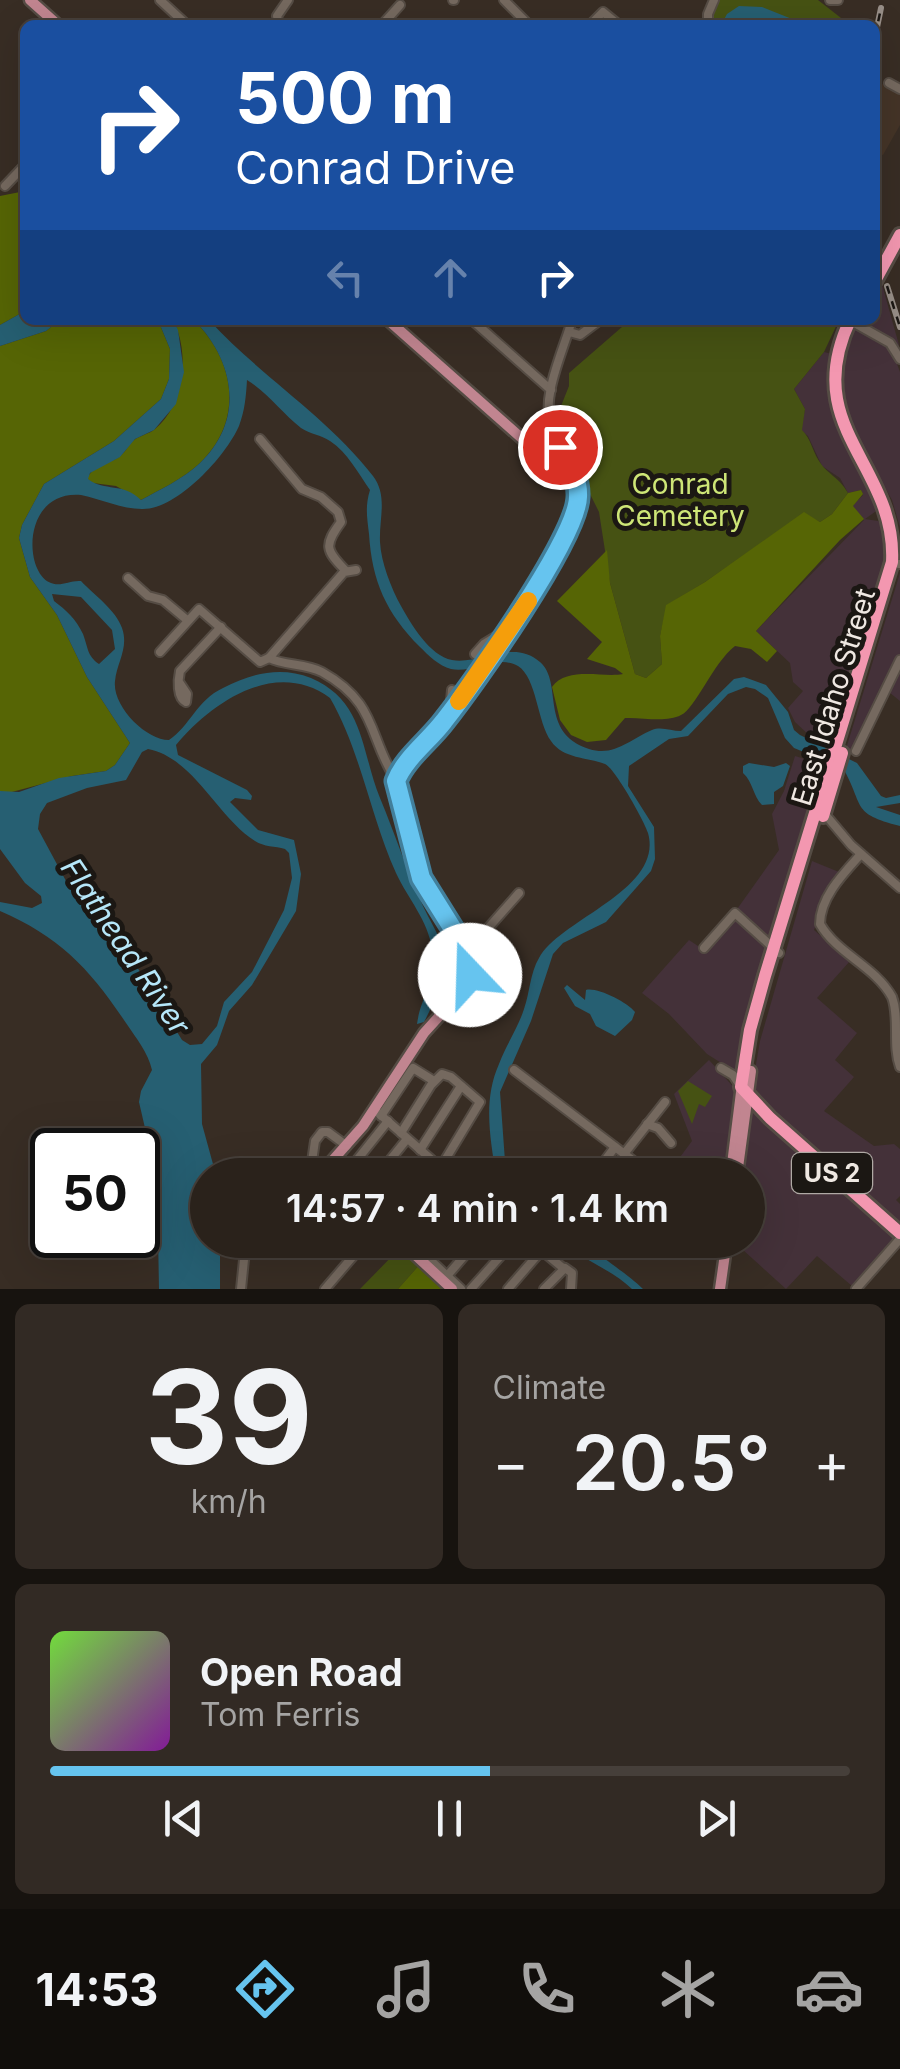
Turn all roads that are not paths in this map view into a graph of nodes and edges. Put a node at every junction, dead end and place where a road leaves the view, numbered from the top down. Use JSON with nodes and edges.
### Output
{"nodes":[{"id":1,"x":30,"y":0,"type":"edge"},
{"id":2,"x":160,"y":0,"type":"edge"},
{"id":3,"x":504,"y":0,"type":"edge"},
{"id":4,"x":400,"y":6,"type":"dead end"},
{"id":5,"x":52,"y":20,"type":"edge"},
{"id":6,"x":182,"y":20,"type":"edge"},
{"id":7,"x":387,"y":20,"type":"edge"},
{"id":8,"x":525,"y":20,"type":"edge"},
{"id":9,"x":889,"y":83,"type":"dead end"},
{"id":10,"x":900,"y":89,"type":"edge"},
{"id":11,"x":20,"y":170,"type":"edge"},
{"id":12,"x":5,"y":186,"type":"dead end"},
{"id":13,"x":900,"y":226,"type":"edge"},
{"id":14,"x":900,"y":235,"type":"edge"},
{"id":15,"x":880,"y":263,"type":"edge"},
{"id":16,"x":880,"y":272,"type":"edge"},
{"id":17,"x":394,"y":325,"type":"edge"},
{"id":18,"x":478,"y":325,"type":"edge"},
{"id":19,"x":571,"y":325,"type":"edge"},
{"id":20,"x":593,"y":325,"type":"edge"},
{"id":21,"x":850,"y":325,"type":"edge"},
{"id":22,"x":851,"y":325,"type":"edge"},
{"id":23,"x":861,"y":325,"type":"edge"},
{"id":24,"x":569,"y":332,"type":"junction"},
{"id":25,"x":900,"y":360,"type":"edge"},
{"id":26,"x":551,"y":390,"type":"junction"},
{"id":27,"x":260,"y":440,"type":"dead end"},
{"id":28,"x":578,"y":488,"type":"junction"},
{"id":29,"x":900,"y":564,"type":"edge"},
{"id":30,"x":128,"y":578,"type":"dead end"},
{"id":31,"x":187,"y":620,"type":"junction"},
{"id":32,"x":513,"y":624,"type":"junction"},
{"id":33,"x":221,"y":628,"type":"junction"},
{"id":34,"x":867,"y":649,"type":"junction"},
{"id":35,"x":160,"y":652,"type":"dead end"},
{"id":36,"x":475,"y":654,"type":"dead end"},
{"id":37,"x":269,"y":658,"type":"junction"},
{"id":38,"x":900,"y":660,"type":"edge"},
{"id":39,"x":179,"y":682,"type":"dead end"},
{"id":40,"x":452,"y":690,"type":"dead end"},
{"id":41,"x":860,"y":695,"type":"junction"},
{"id":42,"x":858,"y":716,"type":"junction"},
{"id":43,"x":448,"y":717,"type":"junction"},
{"id":44,"x":396,"y":780,"type":"junction"},
{"id":45,"x":820,"y":811,"type":"junction"},
{"id":46,"x":861,"y":854,"type":"junction"},
{"id":47,"x":900,"y":888,"type":"edge"},
{"id":48,"x":519,"y":893,"type":"dead end"},
{"id":49,"x":704,"y":948,"type":"dead end"},
{"id":50,"x":777,"y":950,"type":"junction"},
{"id":51,"x":467,"y":952,"type":"junction"},
{"id":52,"x":761,"y":989,"type":"junction"},
{"id":53,"x":898,"y":1027,"type":"edge"},
{"id":54,"x":755,"y":1033,"type":"dead end"},
{"id":55,"x":900,"y":1067,"type":"edge"},
{"id":56,"x":514,"y":1070,"type":"dead end"},
{"id":57,"x":434,"y":1080,"type":"junction"},
{"id":58,"x":744,"y":1081,"type":"junction"},
{"id":59,"x":461,"y":1086,"type":"junction"},
{"id":60,"x":665,"y":1102,"type":"dead end"},
{"id":61,"x":763,"y":1112,"type":"junction"},
{"id":62,"x":381,"y":1115,"type":"junction"},
{"id":63,"x":646,"y":1124,"type":"junction"},
{"id":64,"x":404,"y":1136,"type":"junction"},
{"id":65,"x":672,"y":1143,"type":"dead end"},
{"id":66,"x":347,"y":1146,"type":"junction"},
{"id":67,"x":615,"y":1147,"type":"junction"},
{"id":68,"x":423,"y":1153,"type":"junction"},
{"id":69,"x":624,"y":1154,"type":"junction"},
{"id":70,"x":317,"y":1158,"type":"edge"},
{"id":71,"x":335,"y":1158,"type":"edge"},
{"id":72,"x":355,"y":1158,"type":"edge"},
{"id":73,"x":389,"y":1158,"type":"edge"},
{"id":74,"x":420,"y":1158,"type":"edge"},
{"id":75,"x":427,"y":1158,"type":"edge"},
{"id":76,"x":446,"y":1158,"type":"edge"},
{"id":77,"x":607,"y":1158,"type":"edge"},
{"id":78,"x":629,"y":1158,"type":"edge"},
{"id":79,"x":736,"y":1158,"type":"edge"},
{"id":80,"x":900,"y":1236,"type":"edge"},
{"id":81,"x":244,"y":1258,"type":"edge"},
{"id":82,"x":352,"y":1258,"type":"edge"},
{"id":83,"x":418,"y":1258,"type":"edge"},
{"id":84,"x":426,"y":1258,"type":"edge"},
{"id":85,"x":462,"y":1258,"type":"edge"},
{"id":86,"x":499,"y":1258,"type":"edge"},
{"id":87,"x":534,"y":1258,"type":"edge"},
{"id":88,"x":551,"y":1258,"type":"edge"},
{"id":89,"x":724,"y":1258,"type":"edge"},
{"id":90,"x":563,"y":1268,"type":"junction"},
{"id":91,"x":446,"y":1276,"type":"junction"},
{"id":92,"x":241,"y":1289,"type":"edge"},
{"id":93,"x":325,"y":1289,"type":"edge"},
{"id":94,"x":452,"y":1289,"type":"edge"},
{"id":95,"x":461,"y":1289,"type":"edge"},
{"id":96,"x":471,"y":1289,"type":"edge"},
{"id":97,"x":508,"y":1289,"type":"edge"},
{"id":98,"x":545,"y":1289,"type":"edge"},
{"id":99,"x":571,"y":1289,"type":"edge"},
{"id":100,"x":720,"y":1289,"type":"edge"},
{"id":101,"x":856,"y":1289,"type":"edge"}],
"edges":[{"from":1,"to":5,"type":"main road"},
{"from":2,"to":6,"type":"street"},
{"from":3,"to":8,"type":"street"},
{"from":4,"to":7,"type":"street"},
{"from":9,"to":10,"type":"street"},
{"from":11,"to":12,"type":"street"},
{"from":13,"to":15,"type":"highway"},
{"from":14,"to":16,"type":"highway"},
{"from":17,"to":28,"type":"main road"},
{"from":18,"to":26,"type":"street"},
{"from":19,"to":24,"type":"street"},
{"from":20,"to":24,"type":"street"},
{"from":21,"to":34,"type":"highway","name":"East Idaho Street"},
{"from":22,"to":29,"type":"highway","name":"East Idaho Street"},
{"from":23,"to":25,"type":"street"},
{"from":24,"to":26,"type":"street"},
{"from":26,"to":28,"type":"street"},
{"from":27,"to":37,"type":"street"},
{"from":28,"to":32,"type":"main road"},
{"from":29,"to":41,"type":"highway","name":"East Idaho Street"},
{"from":30,"to":31,"type":"street"},
{"from":31,"to":33,"type":"street"},
{"from":31,"to":35,"type":"street"},
{"from":32,"to":36,"type":"street"},
{"from":32,"to":43,"type":"main road"},
{"from":33,"to":37,"type":"street"},
{"from":33,"to":39,"type":"street"},
{"from":34,"to":41,"type":"highway"},
{"from":34,"to":42,"type":"highway","name":"East Idaho Street"},
{"from":37,"to":44,"type":"street"},
{"from":38,"to":42,"type":"street"},
{"from":40,"to":43,"type":"street"},
{"from":41,"to":42,"type":"highway","name":"East Idaho Street"},
{"from":42,"to":45,"type":"highway","name":"East Idaho Street"},
{"from":43,"to":44,"type":"main road"},
{"from":44,"to":51,"type":"main road"},
{"from":45,"to":46,"type":"street"},
{"from":45,"to":50,"type":"highway","name":"East Idaho Street"},
{"from":46,"to":47,"type":"street"},
{"from":46,"to":53,"type":"street"},
{"from":48,"to":51,"type":"street"},
{"from":49,"to":50,"type":"street"},
{"from":50,"to":52,"type":"highway","name":"East Idaho Street"},
{"from":50,"to":58,"type":"highway","name":"East Idaho Street"},
{"from":51,"to":62,"type":"main road"},
{"from":52,"to":54,"type":"highway"},
{"from":52,"to":58,"type":"highway","name":"East Idaho Street"},
{"from":53,"to":55,"type":"street"},
{"from":56,"to":67,"type":"street"},
{"from":57,"to":59,"type":"street"},
{"from":57,"to":62,"type":"street"},
{"from":57,"to":64,"type":"street"},
{"from":58,"to":61,"type":"highway","number":"US 2"},
{"from":58,"to":61,"type":"highway"},
{"from":58,"to":79,"type":"main road"},
{"from":59,"to":68,"type":"street"},
{"from":59,"to":76,"type":"street"},
{"from":60,"to":63,"type":"street"},
{"from":61,"to":80,"type":"highway","number":"US 2"},
{"from":62,"to":64,"type":"street"},
{"from":62,"to":66,"type":"main road"},
{"from":62,"to":72,"type":"street"},
{"from":63,"to":65,"type":"street"},
{"from":63,"to":69,"type":"street"},
{"from":64,"to":68,"type":"street"},
{"from":64,"to":73,"type":"street"},
{"from":66,"to":70,"type":"street"},
{"from":66,"to":71,"type":"main road"},
{"from":67,"to":69,"type":"street"},
{"from":67,"to":77,"type":"street"},
{"from":68,"to":74,"type":"street"},
{"from":68,"to":75,"type":"street"},
{"from":69,"to":78,"type":"street"},
{"from":80,"to":101,"type":"street"},
{"from":81,"to":92,"type":"street"},
{"from":82,"to":93,"type":"street"},
{"from":83,"to":94,"type":"main road"},
{"from":84,"to":91,"type":"street"},
{"from":85,"to":91,"type":"street"},
{"from":86,"to":96,"type":"street"},
{"from":87,"to":97,"type":"street"},
{"from":88,"to":90,"type":"street"},
{"from":89,"to":100,"type":"main road"},
{"from":90,"to":98,"type":"street"},
{"from":90,"to":99,"type":"street"},
{"from":91,"to":95,"type":"street"}]}
